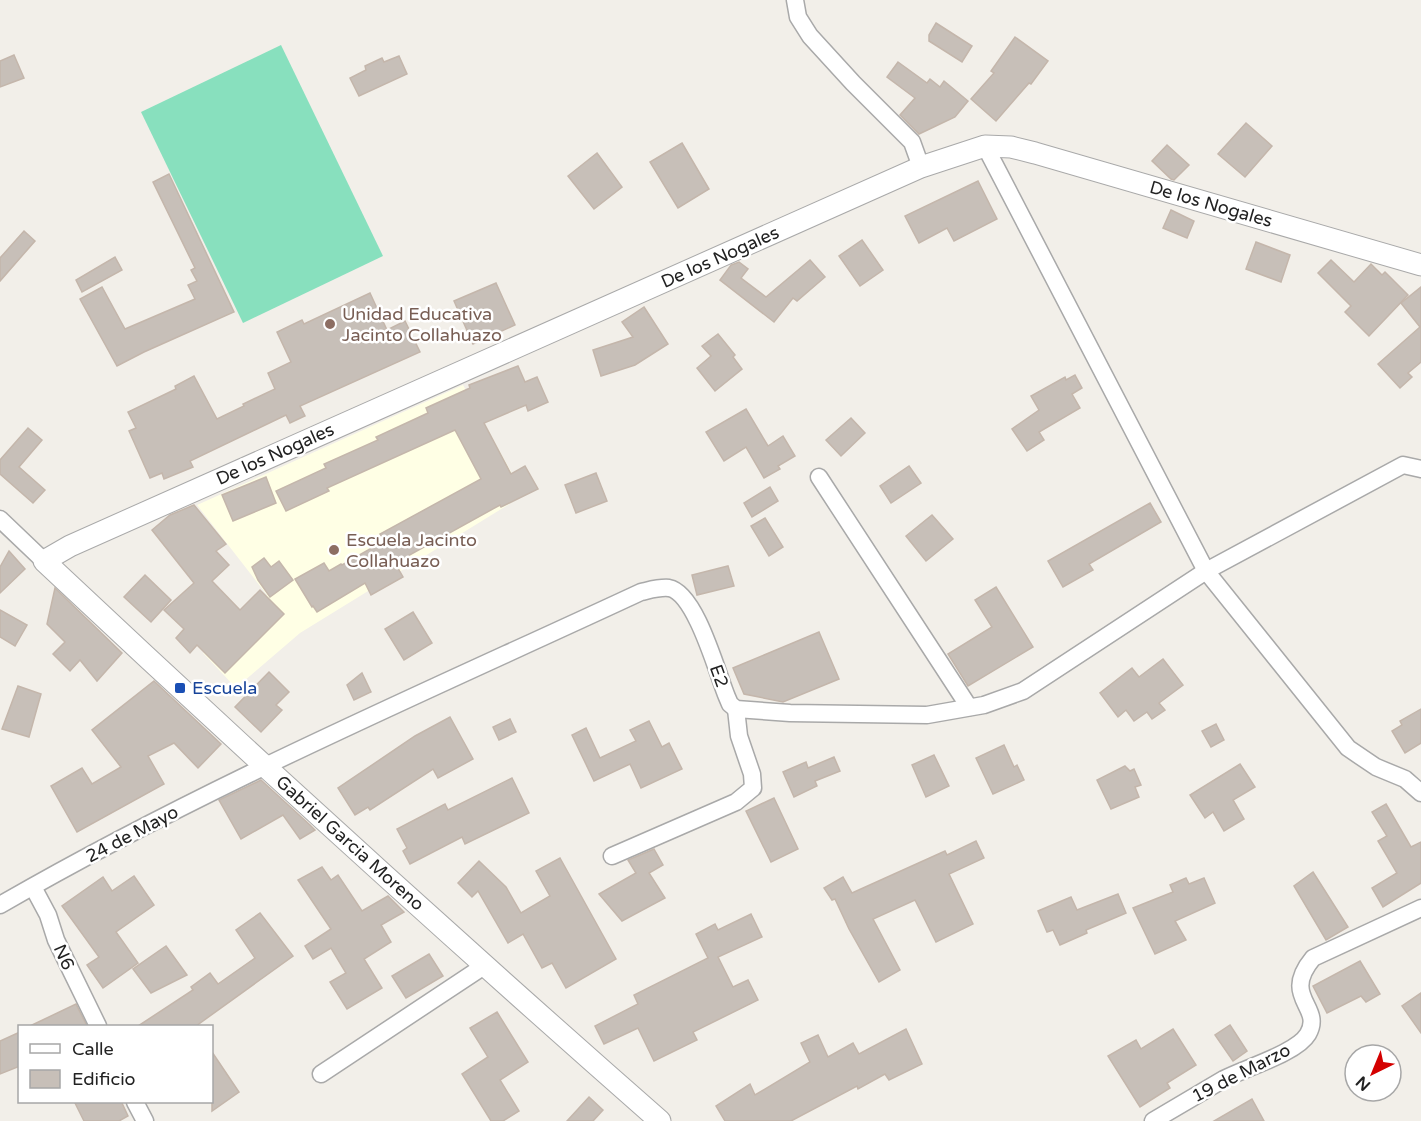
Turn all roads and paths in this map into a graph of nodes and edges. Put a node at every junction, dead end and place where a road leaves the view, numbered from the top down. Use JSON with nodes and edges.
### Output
{"nodes":[{"id":1,"x":795,"y":0,"type":"edge"},
{"id":2,"x":985,"y":146,"type":"junction"},
{"id":3,"x":921,"y":167,"type":"junction"},
{"id":4,"x":1421,"y":265,"type":"edge"},
{"id":5,"x":1421,"y":469,"type":"edge"},
{"id":6,"x":819,"y":477,"type":"dead end"},
{"id":7,"x":0,"y":519,"type":"edge"},
{"id":8,"x":43,"y":559,"type":"junction"},
{"id":9,"x":1206,"y":571,"type":"junction"},
{"id":10,"x":969,"y":707,"type":"junction"},
{"id":11,"x":736,"y":709,"type":"junction"},
{"id":12,"x":265,"y":766,"type":"junction"},
{"id":13,"x":1421,"y":793,"type":"edge"},
{"id":14,"x":612,"y":856,"type":"dead end"},
{"id":15,"x":33,"y":887,"type":"junction"},
{"id":16,"x":3,"y":899,"type":"edge"},
{"id":17,"x":1421,"y":908,"type":"edge"},
{"id":18,"x":484,"y":966,"type":"junction"},
{"id":19,"x":98,"y":1025,"type":"edge"},
{"id":20,"x":321,"y":1074,"type":"dead end"},
{"id":21,"x":136,"y":1103,"type":"edge"},
{"id":22,"x":145,"y":1121,"type":"edge"},
{"id":23,"x":660,"y":1121,"type":"edge"},
{"id":24,"x":1153,"y":1121,"type":"edge"}],
"edges":[{"from":1,"to":3,"type":"street"},
{"from":2,"to":3,"type":"street","name":"De los Nogales"},
{"from":2,"to":4,"type":"street","name":"De los Nogales"},
{"from":2,"to":9,"type":"street"},
{"from":3,"to":8,"type":"street","name":"De los Nogales"},
{"from":5,"to":9,"type":"street","name":"E2"},
{"from":6,"to":10,"type":"street"},
{"from":7,"to":8,"type":"street","name":"Gabriel Garcia Moreno"},
{"from":8,"to":12,"type":"street","name":"Gabriel Garcia Moreno"},
{"from":9,"to":10,"type":"street","name":"E2"},
{"from":9,"to":13,"type":"street"},
{"from":10,"to":11,"type":"street","name":"E2"},
{"from":11,"to":12,"type":"street","name":"E2"},
{"from":11,"to":14,"type":"street"},
{"from":12,"to":15,"type":"street","name":"24 de Mayo"},
{"from":12,"to":18,"type":"street","name":"Gabriel Garcia Moreno"},
{"from":15,"to":16,"type":"street","name":"24 de Mayo"},
{"from":15,"to":19,"type":"street","name":"N6"},
{"from":17,"to":24,"type":"street","name":"19 de Marzo"},
{"from":18,"to":20,"type":"street"},
{"from":18,"to":23,"type":"street","name":"Gabriel Garcia Moreno"},
{"from":21,"to":22,"type":"street"}]}
